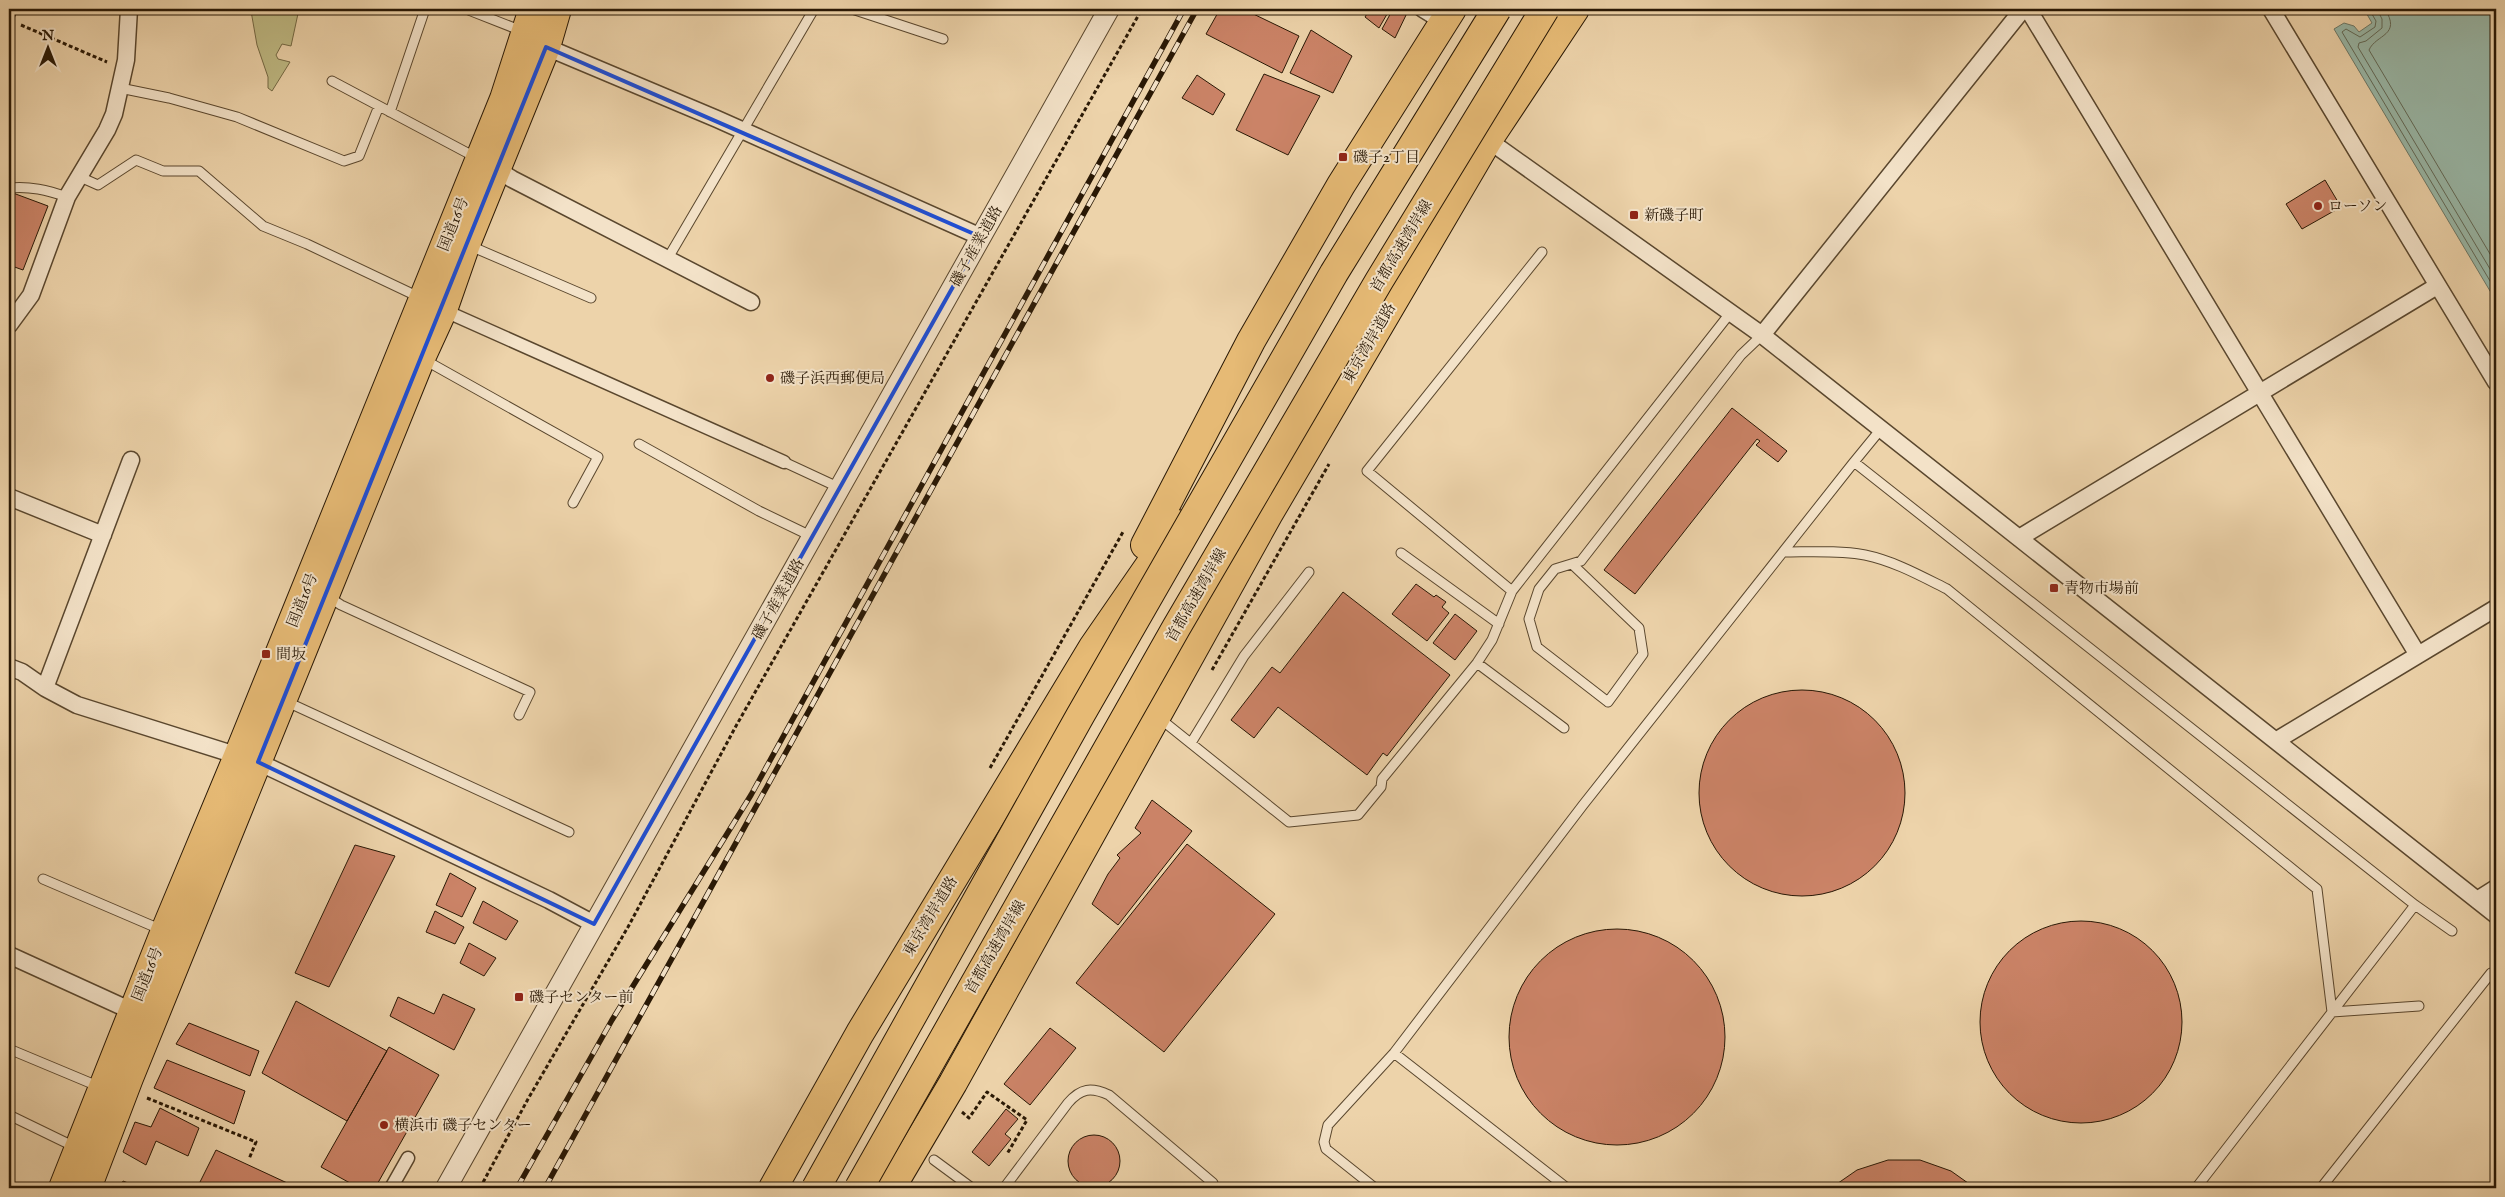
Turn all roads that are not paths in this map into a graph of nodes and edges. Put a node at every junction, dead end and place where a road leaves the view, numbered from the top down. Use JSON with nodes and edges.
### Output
{"nodes":[{"id":1,"x":13,"y":9,"type":"edge"},
{"id":2,"x":129,"y":9,"type":"edge"},
{"id":3,"x":426,"y":9,"type":"edge"},
{"id":4,"x":466,"y":9,"type":"edge"},
{"id":5,"x":557,"y":9,"type":"edge"},
{"id":6,"x":814,"y":9,"type":"edge"},
{"id":7,"x":854,"y":9,"type":"edge"},
{"id":8,"x":1109,"y":9,"type":"edge"},
{"id":9,"x":1498,"y":9,"type":"edge"},
{"id":10,"x":1504,"y":9,"type":"edge"},
{"id":11,"x":1535,"y":9,"type":"edge"},
{"id":12,"x":1545,"y":9,"type":"edge"},
{"id":13,"x":1575,"y":9,"type":"edge"},
{"id":14,"x":2022,"y":9,"type":"edge"},
{"id":15,"x":2028,"y":9,"type":"edge"},
{"id":16,"x":2271,"y":9,"type":"edge"},
{"id":17,"x":1439,"y":13,"type":"edge"},
{"id":18,"x":9,"y":17,"type":"edge"},
{"id":19,"x":536,"y":29,"type":"edge"},
{"id":20,"x":943,"y":39,"type":"dead end"},
{"id":21,"x":332,"y":81,"type":"dead end"},
{"id":22,"x":120,"y":88,"type":"junction"},
{"id":23,"x":379,"y":106,"type":"junction"},
{"id":24,"x":390,"y":112,"type":"junction"},
{"id":25,"x":742,"y":131,"type":"junction"},
{"id":26,"x":1488,"y":140,"type":"junction"},
{"id":27,"x":488,"y":165,"type":"junction"},
{"id":28,"x":80,"y":177,"type":"junction"},
{"id":29,"x":9,"y":188,"type":"edge"},
{"id":30,"x":67,"y":198,"type":"junction"},
{"id":31,"x":980,"y":237,"type":"junction"},
{"id":32,"x":466,"y":244,"type":"junction"},
{"id":33,"x":1542,"y":252,"type":"dead end"},
{"id":34,"x":668,"y":258,"type":"junction"},
{"id":35,"x":2437,"y":286,"type":"junction"},
{"id":36,"x":591,"y":298,"type":"dead end"},
{"id":37,"x":751,"y":302,"type":"dead end"},
{"id":38,"x":434,"y":304,"type":"junction"},
{"id":39,"x":1731,"y":312,"type":"junction"},
{"id":40,"x":9,"y":325,"type":"edge"},
{"id":41,"x":1762,"y":335,"type":"junction"},
{"id":42,"x":421,"y":358,"type":"junction"},
{"id":43,"x":2496,"y":382,"type":"edge"},
{"id":44,"x":2260,"y":393,"type":"junction"},
{"id":45,"x":1880,"y":428,"type":"junction"},
{"id":46,"x":639,"y":444,"type":"dead end"},
{"id":47,"x":131,"y":460,"type":"dead end"},
{"id":48,"x":784,"y":462,"type":"joint"},
{"id":49,"x":1854,"y":462,"type":"junction"},
{"id":50,"x":840,"y":488,"type":"junction"},
{"id":51,"x":9,"y":497,"type":"edge"},
{"id":52,"x":573,"y":504,"type":"dead end"},
{"id":53,"x":103,"y":535,"type":"junction"},
{"id":54,"x":813,"y":537,"type":"junction"},
{"id":55,"x":2019,"y":538,"type":"junction"},
{"id":56,"x":1783,"y":552,"type":"junction"},
{"id":57,"x":1401,"y":553,"type":"dead end"},
{"id":58,"x":1572,"y":564,"type":"junction"},
{"id":59,"x":1309,"y":572,"type":"dead end"},
{"id":60,"x":1512,"y":591,"type":"junction"},
{"id":61,"x":325,"y":595,"type":"junction"},
{"id":62,"x":2496,"y":608,"type":"edge"},
{"id":63,"x":1499,"y":624,"type":"junction"},
{"id":64,"x":1093,"y":647,"type":"junction"},
{"id":65,"x":2418,"y":655,"type":"junction"},
{"id":66,"x":1477,"y":663,"type":"junction"},
{"id":67,"x":9,"y":667,"type":"edge"},
{"id":68,"x":1175,"y":684,"type":"junction"},
{"id":69,"x":45,"y":688,"type":"junction"},
{"id":70,"x":282,"y":699,"type":"junction"},
{"id":71,"x":519,"y":716,"type":"dead end"},
{"id":72,"x":1156,"y":716,"type":"junction"},
{"id":73,"x":1564,"y":728,"type":"dead end"},
{"id":74,"x":2277,"y":740,"type":"junction"},
{"id":75,"x":1191,"y":743,"type":"junction"},
{"id":76,"x":248,"y":759,"type":"junction"},
{"id":77,"x":569,"y":832,"type":"dead end"},
{"id":78,"x":42,"y":879,"type":"dead end"},
{"id":79,"x":2496,"y":888,"type":"edge"},
{"id":80,"x":2477,"y":900,"type":"junction"},
{"id":81,"x":2415,"y":905,"type":"junction"},
{"id":82,"x":2496,"y":915,"type":"edge"},
{"id":83,"x":594,"y":924,"type":"junction"},
{"id":84,"x":165,"y":931,"type":"junction"},
{"id":85,"x":2452,"y":931,"type":"dead end"},
{"id":86,"x":9,"y":955,"type":"edge"},
{"id":87,"x":2491,"y":973,"type":"dead end"},
{"id":88,"x":2419,"y":1006,"type":"dead end"},
{"id":89,"x":2332,"y":1012,"type":"junction"},
{"id":90,"x":132,"y":1013,"type":"junction"},
{"id":91,"x":9,"y":1049,"type":"edge"},
{"id":92,"x":1394,"y":1053,"type":"junction"},
{"id":93,"x":103,"y":1088,"type":"junction"},
{"id":94,"x":9,"y":1115,"type":"edge"},
{"id":95,"x":79,"y":1148,"type":"junction"},
{"id":96,"x":408,"y":1158,"type":"dead end"},
{"id":97,"x":934,"y":1160,"type":"dead end"},
{"id":98,"x":63,"y":1188,"type":"edge"},
{"id":99,"x":87,"y":1188,"type":"edge"},
{"id":100,"x":391,"y":1188,"type":"edge"},
{"id":101,"x":446,"y":1188,"type":"edge"},
{"id":102,"x":772,"y":1188,"type":"edge"},
{"id":103,"x":816,"y":1188,"type":"edge"},
{"id":104,"x":859,"y":1188,"type":"edge"},
{"id":105,"x":891,"y":1188,"type":"edge"},
{"id":106,"x":972,"y":1188,"type":"edge"},
{"id":107,"x":1004,"y":1188,"type":"edge"},
{"id":108,"x":1214,"y":1188,"type":"edge"},
{"id":109,"x":1375,"y":1188,"type":"edge"},
{"id":110,"x":1567,"y":1188,"type":"edge"},
{"id":111,"x":2196,"y":1188,"type":"edge"},
{"id":112,"x":2321,"y":1188,"type":"edge"}],
"edges":[{"from":1,"to":18,"type":"lane"},
{"from":2,"to":22,"type":"street"},
{"from":3,"to":24,"type":"lane"},
{"from":4,"to":19,"type":"lane"},
{"from":5,"to":19,"type":"highway","name":"国道16号"},
{"from":6,"to":25,"type":"lane"},
{"from":7,"to":20,"type":"lane"},
{"from":8,"to":31,"type":"street","name":"磯子産業道路"},
{"from":9,"to":103,"type":"highway","bridge":true},
{"from":10,"to":64,"type":"highway","name":"東京湾岸道路","bridge":true},
{"from":11,"to":68,"type":"highway","name":"東京湾岸道路","bridge":true},
{"from":12,"to":104,"type":"highway","name":"首都高速湾岸線","bridge":true},
{"from":13,"to":26,"type":"highway","name":"東京湾岸道路"},
{"from":14,"to":41,"type":"street"},
{"from":15,"to":44,"type":"street"},
{"from":16,"to":35,"type":"street"},
{"from":17,"to":64,"type":"highway","name":"東京湾岸道路"},
{"from":19,"to":25,"type":"street"},
{"from":19,"to":27,"type":"highway","name":"国道16号"},
{"from":21,"to":23,"type":"lane"},
{"from":22,"to":23,"type":"lane"},
{"from":22,"to":28,"type":"street"},
{"from":23,"to":24,"type":"lane"},
{"from":24,"to":27,"type":"lane"},
{"from":25,"to":31,"type":"street"},
{"from":25,"to":34,"type":"lane"},
{"from":26,"to":39,"type":"street"},
{"from":26,"to":68,"type":"highway","name":"東京湾岸道路"},
{"from":27,"to":32,"type":"highway","name":"国道16号"},
{"from":27,"to":34,"type":"street"},
{"from":27,"to":38,"type":"highway","name":"国道16号"},
{"from":28,"to":30,"type":"street"},
{"from":28,"to":38,"type":"lane"},
{"from":29,"to":30,"type":"lane"},
{"from":30,"to":40,"type":"street"},
{"from":31,"to":50,"type":"street","name":"磯子産業道路"},
{"from":32,"to":36,"type":"lane"},
{"from":32,"to":38,"type":"highway","name":"国道16号"},
{"from":33,"to":60,"type":"lane"},
{"from":34,"to":37,"type":"street"},
{"from":35,"to":43,"type":"street"},
{"from":35,"to":44,"type":"street"},
{"from":38,"to":42,"type":"highway","name":"国道16号"},
{"from":38,"to":48,"type":"street"},
{"from":38,"to":76,"type":"highway","name":"国道16号"},
{"from":39,"to":41,"type":"street"},
{"from":39,"to":60,"type":"lane"},
{"from":41,"to":45,"type":"street"},
{"from":41,"to":58,"type":"lane"},
{"from":42,"to":52,"type":"lane"},
{"from":42,"to":61,"type":"highway","name":"国道16号"},
{"from":44,"to":55,"type":"street"},
{"from":44,"to":65,"type":"street"},
{"from":45,"to":49,"type":"lane"},
{"from":45,"to":55,"type":"street"},
{"from":46,"to":54,"type":"lane"},
{"from":47,"to":53,"type":"street"},
{"from":48,"to":50,"type":"lane"},
{"from":49,"to":56,"type":"lane"},
{"from":49,"to":81,"type":"lane"},
{"from":50,"to":54,"type":"street","name":"磯子産業道路"},
{"from":51,"to":53,"type":"street"},
{"from":53,"to":69,"type":"street"},
{"from":54,"to":83,"type":"street","name":"磯子産業道路"},
{"from":55,"to":74,"type":"street"},
{"from":56,"to":89,"type":"lane"},
{"from":56,"to":92,"type":"lane"},
{"from":57,"to":63,"type":"lane"},
{"from":58,"to":58,"type":"lane"},
{"from":59,"to":75,"type":"lane"},
{"from":60,"to":63,"type":"lane"},
{"from":61,"to":70,"type":"highway","name":"国道16号"},
{"from":61,"to":71,"type":"lane"},
{"from":62,"to":65,"type":"street"},
{"from":63,"to":66,"type":"lane"},
{"from":64,"to":102,"type":"highway","name":"東京湾岸道路"},
{"from":65,"to":74,"type":"street"},
{"from":66,"to":73,"type":"lane"},
{"from":66,"to":75,"type":"lane"},
{"from":67,"to":69,"type":"street"},
{"from":68,"to":72,"type":"highway","name":"東京湾岸道路"},
{"from":69,"to":76,"type":"street"},
{"from":70,"to":76,"type":"highway","name":"国道16号"},
{"from":70,"to":77,"type":"lane"},
{"from":72,"to":75,"type":"lane"},
{"from":72,"to":105,"type":"highway","name":"東京湾岸道路"},
{"from":74,"to":80,"type":"street"},
{"from":76,"to":83,"type":"street"},
{"from":76,"to":84,"type":"highway","name":"国道16号"},
{"from":76,"to":99,"type":"highway","name":"国道16号"},
{"from":78,"to":84,"type":"lane"},
{"from":79,"to":80,"type":"street"},
{"from":80,"to":82,"type":"street"},
{"from":81,"to":85,"type":"lane"},
{"from":81,"to":89,"type":"lane"},
{"from":83,"to":101,"type":"street","name":"磯子産業道路"},
{"from":84,"to":90,"type":"highway","name":"国道16号"},
{"from":86,"to":90,"type":"street"},
{"from":87,"to":112,"type":"lane"},
{"from":88,"to":89,"type":"lane"},
{"from":89,"to":111,"type":"lane"},
{"from":90,"to":93,"type":"highway","name":"国道16号"},
{"from":91,"to":93,"type":"lane"},
{"from":92,"to":109,"type":"lane"},
{"from":92,"to":110,"type":"lane"},
{"from":93,"to":95,"type":"highway","name":"国道16号"},
{"from":94,"to":95,"type":"lane"},
{"from":95,"to":98,"type":"highway","name":"国道16号"},
{"from":96,"to":100,"type":"street"},
{"from":97,"to":106,"type":"lane"},
{"from":107,"to":108,"type":"lane"}]}
